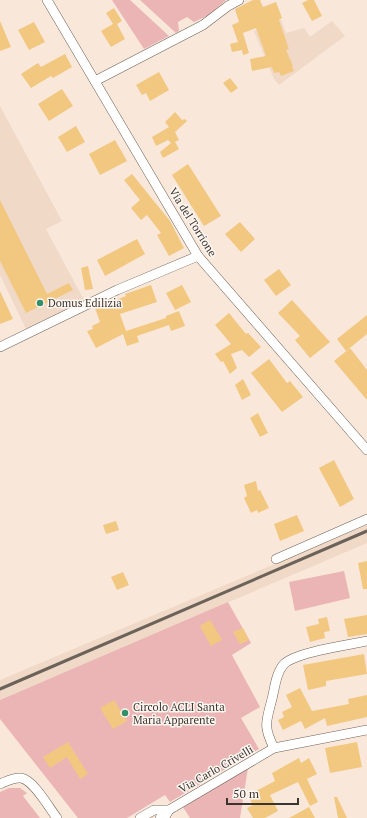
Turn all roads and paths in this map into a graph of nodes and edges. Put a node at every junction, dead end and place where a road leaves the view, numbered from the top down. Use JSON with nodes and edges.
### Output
{"nodes":[{"id":1,"x":47,"y":0,"type":"edge"},
{"id":2,"x":238,"y":0,"type":"edge"},
{"id":3,"x":95,"y":81,"type":"junction"},
{"id":4,"x":198,"y":256,"type":"junction"},
{"id":5,"x":0,"y":347,"type":"edge"},
{"id":6,"x":367,"y":450,"type":"edge"},
{"id":7,"x":367,"y":519,"type":"edge"},
{"id":8,"x":276,"y":559,"type":"dead end"},
{"id":9,"x":367,"y":641,"type":"edge"},
{"id":10,"x":367,"y":730,"type":"edge"},
{"id":11,"x":274,"y":748,"type":"junction"},
{"id":12,"x":0,"y":784,"type":"edge"},
{"id":13,"x":169,"y":810,"type":"junction"},
{"id":14,"x":57,"y":818,"type":"edge"},
{"id":15,"x":140,"y":818,"type":"edge"},
{"id":16,"x":160,"y":818,"type":"edge"}],
"edges":[{"from":1,"to":3,"type":"street","name":"Via del Torrione"},
{"from":2,"to":3,"type":"street"},
{"from":3,"to":4,"type":"street","name":"Via del Torrione"},
{"from":4,"to":5,"type":"street"},
{"from":4,"to":6,"type":"street","name":"Via del Torrione"},
{"from":7,"to":8,"type":"street"},
{"from":9,"to":11,"type":"street"},
{"from":10,"to":11,"type":"street","name":"Via Carlo Crivelli"},
{"from":11,"to":13,"type":"street","name":"Via Carlo Crivelli"},
{"from":12,"to":14,"type":"street"},
{"from":13,"to":15,"type":"street","name":"Via Carlo Crivelli"},
{"from":13,"to":16,"type":"street","name":"Via Carlo Crivelli"}]}
